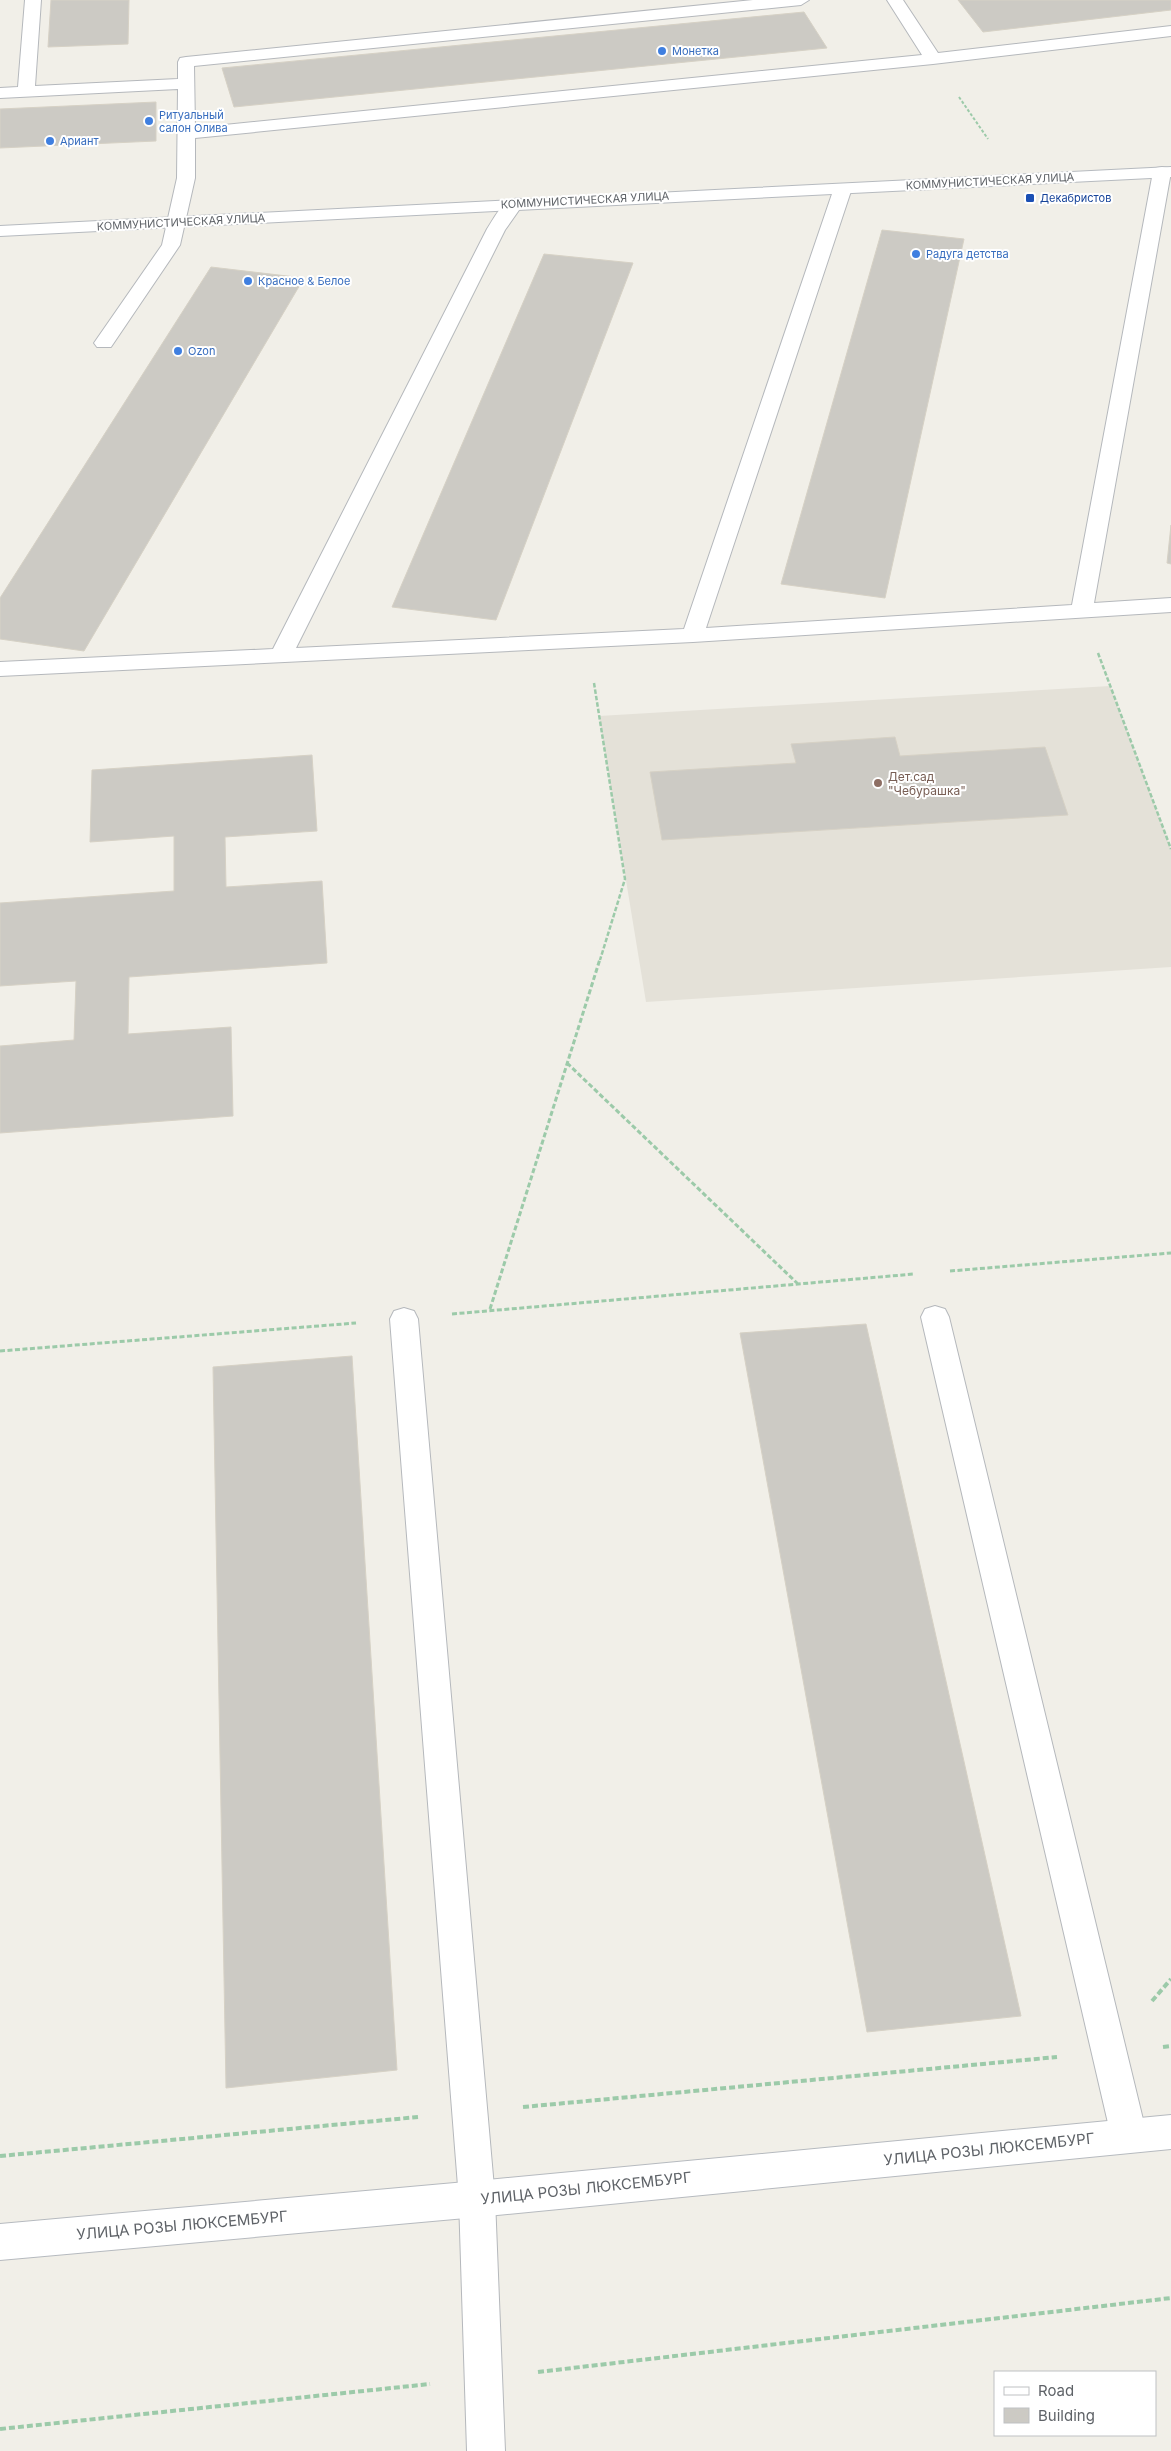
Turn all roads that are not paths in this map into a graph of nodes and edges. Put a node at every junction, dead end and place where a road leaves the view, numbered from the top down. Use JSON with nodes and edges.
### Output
{"nodes":[{"id":1,"x":33,"y":0,"type":"edge"},
{"id":2,"x":801,"y":0,"type":"edge"},
{"id":3,"x":895,"y":0,"type":"edge"},
{"id":4,"x":1171,"y":31,"type":"edge"},
{"id":5,"x":933,"y":59,"type":"junction"},
{"id":6,"x":186,"y":84,"type":"junction"},
{"id":7,"x":26,"y":92,"type":"junction"},
{"id":8,"x":0,"y":93,"type":"edge"},
{"id":9,"x":186,"y":134,"type":"junction"},
{"id":10,"x":1166,"y":172,"type":"edge"},
{"id":11,"x":843,"y":188,"type":"junction"},
{"id":12,"x":515,"y":203,"type":"junction"},
{"id":13,"x":178,"y":222,"type":"junction"},
{"id":14,"x":0,"y":230,"type":"edge"},
{"id":15,"x":104,"y":343,"type":"dead end"},
{"id":16,"x":1171,"y":604,"type":"edge"},
{"id":17,"x":1082,"y":609,"type":"junction"},
{"id":18,"x":693,"y":635,"type":"junction"},
{"id":19,"x":281,"y":654,"type":"junction"},
{"id":20,"x":0,"y":669,"type":"edge"},
{"id":21,"x":935,"y":1317,"type":"dead end"},
{"id":22,"x":404,"y":1319,"type":"road end"},
{"id":23,"x":1171,"y":2132,"type":"edge"},
{"id":24,"x":1129,"y":2136,"type":"junction"},
{"id":25,"x":478,"y":2199,"type":"junction"},
{"id":26,"x":0,"y":2242,"type":"edge"},
{"id":27,"x":486,"y":2451,"type":"edge"}],
"edges":[{"from":1,"to":7,"type":"street"},
{"from":2,"to":6,"type":"street"},
{"from":3,"to":5,"type":"street"},
{"from":4,"to":5,"type":"street"},
{"from":5,"to":9,"type":"street"},
{"from":6,"to":7,"type":"street"},
{"from":6,"to":9,"type":"street"},
{"from":7,"to":8,"type":"street"},
{"from":9,"to":13,"type":"street"},
{"from":10,"to":11,"type":"street","name":"КОММУНИСТИЧЕСКАЯ УЛИЦА"},
{"from":10,"to":17,"type":"street"},
{"from":11,"to":12,"type":"street","name":"КОММУНИСТИЧЕСКАЯ УЛИЦА"},
{"from":11,"to":18,"type":"street"},
{"from":12,"to":13,"type":"street","name":"КОММУНИСТИЧЕСКАЯ УЛИЦА"},
{"from":12,"to":19,"type":"street"},
{"from":13,"to":14,"type":"street","name":"КОММУНИСТИЧЕСКАЯ УЛИЦА"},
{"from":13,"to":15,"type":"street"},
{"from":16,"to":17,"type":"street"},
{"from":17,"to":18,"type":"street"},
{"from":18,"to":19,"type":"street"},
{"from":19,"to":20,"type":"street"},
{"from":21,"to":24,"type":"street"},
{"from":22,"to":25,"type":"street"},
{"from":23,"to":24,"type":"street","name":"УЛИЦА РОЗЫ ЛЮКСЕМБУРГ"},
{"from":24,"to":25,"type":"street","name":"УЛИЦА РОЗЫ ЛЮКСЕМБУРГ"},
{"from":25,"to":26,"type":"street","name":"УЛИЦА РОЗЫ ЛЮКСЕМБУРГ"},
{"from":25,"to":27,"type":"street"}]}
